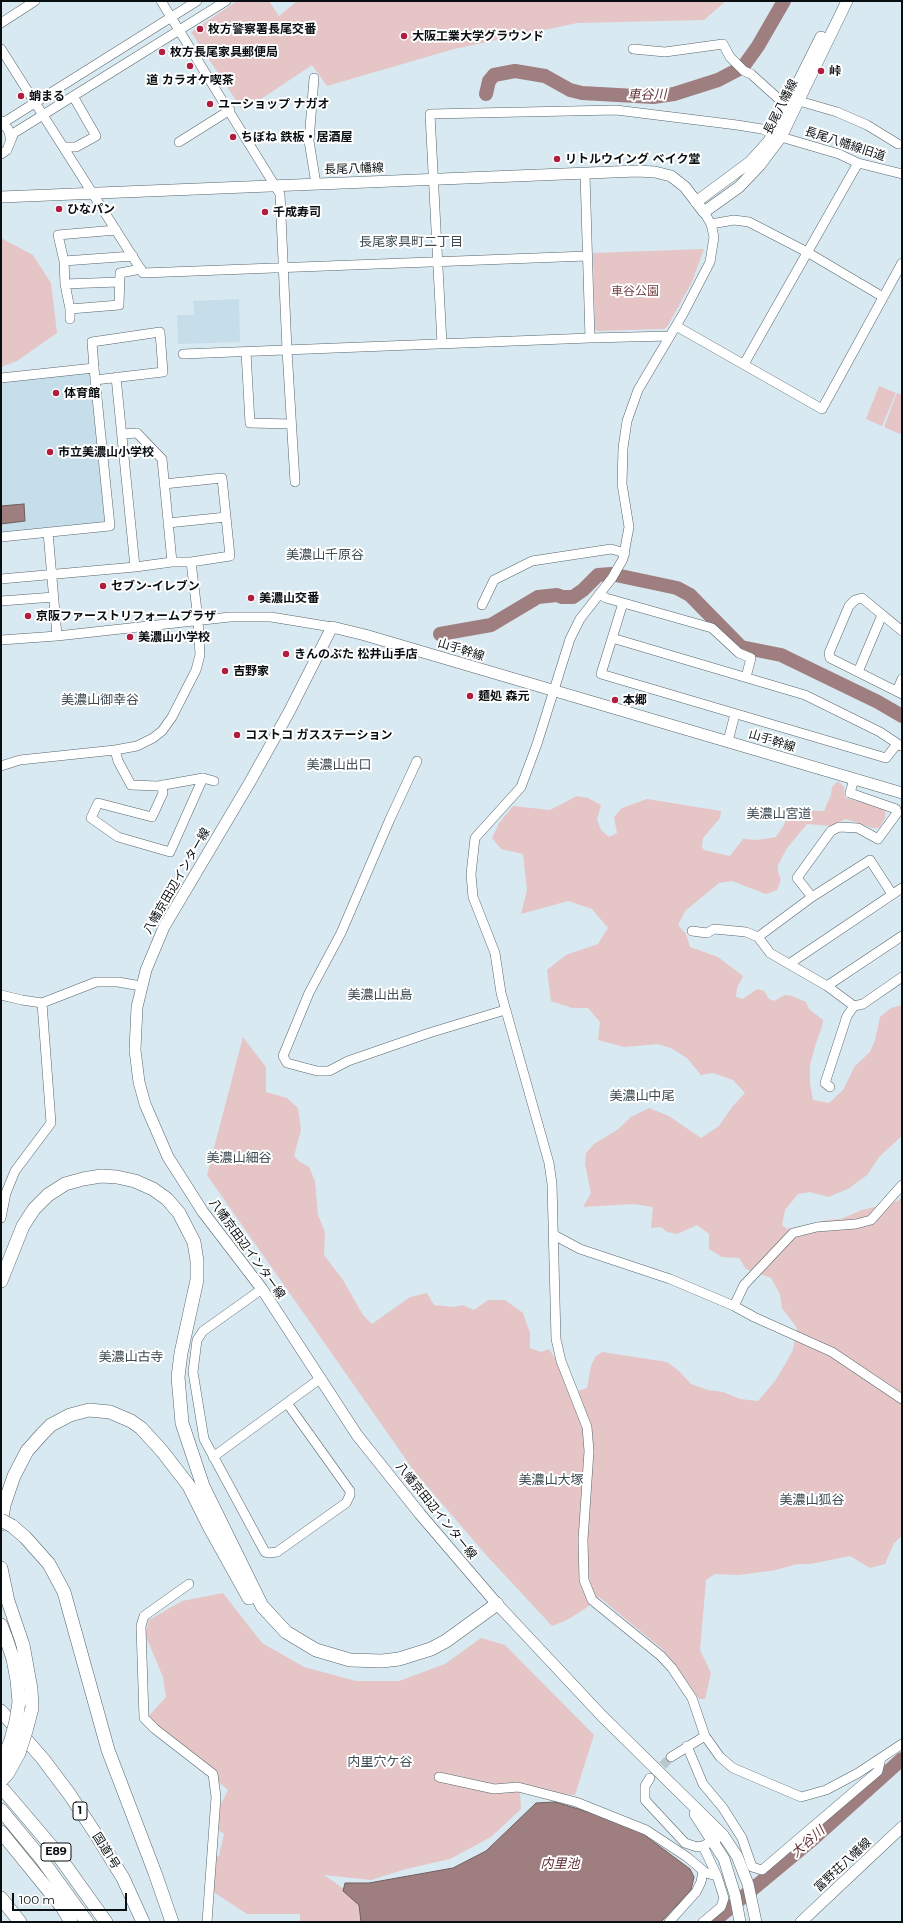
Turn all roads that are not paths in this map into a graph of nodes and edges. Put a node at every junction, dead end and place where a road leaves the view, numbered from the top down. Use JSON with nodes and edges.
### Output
{"nodes":[{"id":1,"x":35,"y":1,"type":"edge"},
{"id":2,"x":161,"y":1,"type":"edge"},
{"id":3,"x":197,"y":1,"type":"edge"},
{"id":4,"x":225,"y":1,"type":"edge"},
{"id":5,"x":838,"y":1,"type":"edge"},
{"id":6,"x":847,"y":1,"type":"edge"},
{"id":7,"x":171,"y":17,"type":"junction"},
{"id":8,"x":1,"y":23,"type":"edge"},
{"id":9,"x":179,"y":30,"type":"junction"},
{"id":10,"x":125,"y":46,"type":"junction"},
{"id":11,"x":1,"y":49,"type":"edge"},
{"id":12,"x":633,"y":50,"type":"dead end"},
{"id":13,"x":133,"y":59,"type":"junction"},
{"id":14,"x":79,"y":75,"type":"junction"},
{"id":15,"x":314,"y":78,"type":"dead end"},
{"id":16,"x":87,"y":88,"type":"junction"},
{"id":17,"x":73,"y":96,"type":"junction"},
{"id":18,"x":799,"y":101,"type":"junction"},
{"id":19,"x":35,"y":103,"type":"junction"},
{"id":20,"x":790,"y":109,"type":"junction"},
{"id":21,"x":230,"y":110,"type":"junction"},
{"id":22,"x":43,"y":115,"type":"junction"},
{"id":23,"x":1,"y":123,"type":"edge"},
{"id":24,"x":777,"y":135,"type":"junction"},
{"id":25,"x":11,"y":140,"type":"junction"},
{"id":26,"x":179,"y":142,"type":"dead end"},
{"id":27,"x":898,"y":144,"type":"dead end"},
{"id":28,"x":63,"y":147,"type":"junction"},
{"id":29,"x":1,"y":154,"type":"edge"},
{"id":30,"x":858,"y":163,"type":"junction"},
{"id":31,"x":584,"y":174,"type":"junction"},
{"id":32,"x":902,"y":174,"type":"edge"},
{"id":33,"x":433,"y":179,"type":"junction"},
{"id":34,"x":316,"y":184,"type":"junction"},
{"id":35,"x":277,"y":186,"type":"junction"},
{"id":36,"x":92,"y":193,"type":"junction"},
{"id":37,"x":1,"y":197,"type":"edge"},
{"id":38,"x":696,"y":202,"type":"junction"},
{"id":39,"x":704,"y":212,"type":"junction"},
{"id":40,"x":710,"y":224,"type":"junction"},
{"id":41,"x":116,"y":230,"type":"junction"},
{"id":42,"x":807,"y":252,"type":"junction"},
{"id":43,"x":133,"y":256,"type":"junction"},
{"id":44,"x":587,"y":256,"type":"junction"},
{"id":45,"x":64,"y":261,"type":"junction"},
{"id":46,"x":437,"y":262,"type":"junction"},
{"id":47,"x":902,"y":263,"type":"edge"},
{"id":48,"x":284,"y":268,"type":"junction"},
{"id":49,"x":142,"y":271,"type":"junction"},
{"id":50,"x":118,"y":282,"type":"junction"},
{"id":51,"x":65,"y":284,"type":"junction"},
{"id":52,"x":883,"y":297,"type":"junction"},
{"id":53,"x":70,"y":309,"type":"junction"},
{"id":54,"x":70,"y":319,"type":"dead end"},
{"id":55,"x":676,"y":326,"type":"junction"},
{"id":56,"x":670,"y":336,"type":"junction"},
{"id":57,"x":590,"y":338,"type":"junction"},
{"id":58,"x":442,"y":344,"type":"junction"},
{"id":59,"x":287,"y":350,"type":"junction"},
{"id":60,"x":246,"y":352,"type":"junction"},
{"id":61,"x":183,"y":354,"type":"dead end"},
{"id":62,"x":744,"y":364,"type":"junction"},
{"id":63,"x":94,"y":368,"type":"junction"},
{"id":64,"x":116,"y":377,"type":"junction"},
{"id":65,"x":1,"y":378,"type":"edge"},
{"id":66,"x":95,"y":380,"type":"junction"},
{"id":67,"x":291,"y":424,"type":"junction"},
{"id":68,"x":122,"y":434,"type":"junction"},
{"id":69,"x":295,"y":482,"type":"dead end"},
{"id":70,"x":164,"y":484,"type":"junction"},
{"id":71,"x":226,"y":517,"type":"junction"},
{"id":72,"x":168,"y":523,"type":"junction"},
{"id":73,"x":48,"y":532,"type":"junction"},
{"id":74,"x":1,"y":537,"type":"edge"},
{"id":75,"x":625,"y":553,"type":"junction"},
{"id":76,"x":172,"y":562,"type":"junction"},
{"id":77,"x":191,"y":562,"type":"junction"},
{"id":78,"x":135,"y":567,"type":"junction"},
{"id":79,"x":51,"y":574,"type":"junction"},
{"id":80,"x":1,"y":579,"type":"edge"},
{"id":81,"x":598,"y":594,"type":"junction"},
{"id":82,"x":54,"y":597,"type":"junction"},
{"id":83,"x":1,"y":602,"type":"edge"},
{"id":84,"x":623,"y":603,"type":"junction"},
{"id":85,"x":482,"y":605,"type":"dead end"},
{"id":86,"x":882,"y":615,"type":"junction"},
{"id":87,"x":198,"y":619,"type":"junction"},
{"id":88,"x":332,"y":627,"type":"junction"},
{"id":89,"x":902,"y":631,"type":"edge"},
{"id":90,"x":57,"y":636,"type":"junction"},
{"id":91,"x":612,"y":638,"type":"junction"},
{"id":92,"x":1,"y":640,"type":"edge"},
{"id":93,"x":858,"y":672,"type":"junction"},
{"id":94,"x":746,"y":678,"type":"junction"},
{"id":95,"x":902,"y":679,"type":"edge"},
{"id":96,"x":554,"y":692,"type":"junction"},
{"id":97,"x":900,"y":692,"type":"edge"},
{"id":98,"x":735,"y":714,"type":"junction"},
{"id":99,"x":728,"y":741,"type":"junction"},
{"id":100,"x":900,"y":745,"type":"edge"},
{"id":101,"x":115,"y":750,"type":"junction"},
{"id":102,"x":418,"y":761,"type":"dead end"},
{"id":103,"x":1,"y":766,"type":"edge"},
{"id":104,"x":203,"y":778,"type":"junction"},
{"id":105,"x":854,"y":779,"type":"junction"},
{"id":106,"x":214,"y":781,"type":"dead end"},
{"id":107,"x":162,"y":785,"type":"junction"},
{"id":108,"x":902,"y":793,"type":"edge"},
{"id":109,"x":902,"y":888,"type":"edge"},
{"id":110,"x":892,"y":894,"type":"junction"},
{"id":111,"x":812,"y":897,"type":"junction"},
{"id":112,"x":692,"y":931,"type":"dead end"},
{"id":113,"x":902,"y":936,"type":"edge"},
{"id":114,"x":758,"y":937,"type":"junction"},
{"id":115,"x":789,"y":964,"type":"junction"},
{"id":116,"x":902,"y":978,"type":"edge"},
{"id":117,"x":141,"y":986,"type":"junction"},
{"id":118,"x":828,"y":986,"type":"junction"},
{"id":119,"x":1,"y":995,"type":"edge"},
{"id":120,"x":42,"y":1003,"type":"junction"},
{"id":121,"x":854,"y":1006,"type":"junction"},
{"id":122,"x":505,"y":1010,"type":"junction"},
{"id":123,"x":830,"y":1087,"type":"dead end"},
{"id":124,"x":902,"y":1185,"type":"edge"},
{"id":125,"x":1,"y":1218,"type":"edge"},
{"id":126,"x":554,"y":1235,"type":"junction"},
{"id":127,"x":1,"y":1281,"type":"edge"},
{"id":128,"x":262,"y":1289,"type":"junction"},
{"id":129,"x":734,"y":1306,"type":"junction"},
{"id":130,"x":321,"y":1378,"type":"junction"},
{"id":131,"x":902,"y":1399,"type":"edge"},
{"id":132,"x":287,"y":1403,"type":"junction"},
{"id":133,"x":214,"y":1457,"type":"junction"},
{"id":134,"x":5,"y":1523,"type":"edge"},
{"id":135,"x":1,"y":1568,"type":"edge"},
{"id":136,"x":189,"y":1584,"type":"dead end"},
{"id":137,"x":497,"y":1604,"type":"junction"},
{"id":138,"x":1,"y":1625,"type":"edge"},
{"id":139,"x":1,"y":1711,"type":"edge"},
{"id":140,"x":705,"y":1736,"type":"junction"},
{"id":141,"x":902,"y":1744,"type":"edge"},
{"id":142,"x":687,"y":1746,"type":"junction"},
{"id":143,"x":672,"y":1757,"type":"tunnel mouth"},
{"id":144,"x":881,"y":1758,"type":"junction"},
{"id":145,"x":1,"y":1765,"type":"edge"},
{"id":146,"x":439,"y":1777,"type":"dead end"},
{"id":147,"x":650,"y":1778,"type":"tunnel mouth"},
{"id":148,"x":1,"y":1781,"type":"edge"},
{"id":149,"x":1,"y":1787,"type":"edge"},
{"id":150,"x":686,"y":1798,"type":"junction"},
{"id":151,"x":1,"y":1810,"type":"edge"},
{"id":152,"x":902,"y":1827,"type":"edge"},
{"id":153,"x":1,"y":1832,"type":"edge"},
{"id":154,"x":723,"y":1835,"type":"junction"},
{"id":155,"x":708,"y":1844,"type":"junction"},
{"id":156,"x":703,"y":1871,"type":"junction"},
{"id":157,"x":717,"y":1876,"type":"junction"},
{"id":158,"x":1,"y":1898,"type":"edge"},
{"id":159,"x":740,"y":1917,"type":"edge"},
{"id":160,"x":20,"y":1922,"type":"edge"},
{"id":161,"x":71,"y":1922,"type":"edge"},
{"id":162,"x":87,"y":1922,"type":"edge"},
{"id":163,"x":106,"y":1922,"type":"edge"},
{"id":164,"x":143,"y":1922,"type":"edge"},
{"id":165,"x":172,"y":1922,"type":"edge"},
{"id":166,"x":207,"y":1922,"type":"edge"},
{"id":167,"x":669,"y":1922,"type":"edge"},
{"id":168,"x":703,"y":1922,"type":"edge"},
{"id":169,"x":756,"y":1922,"type":"edge"},
{"id":170,"x":802,"y":1922,"type":"edge"}],
"edges":[{"from":1,"to":8,"type":"street"},
{"from":2,"to":7,"type":"street"},
{"from":3,"to":7,"type":"street"},
{"from":4,"to":9,"type":"street"},
{"from":5,"to":20,"type":"main road","name":"長尾八幡線"},
{"from":6,"to":18,"type":"main road","name":"長尾八幡線"},
{"from":7,"to":9,"type":"street"},
{"from":7,"to":10,"type":"street"},
{"from":9,"to":13,"type":"street"},
{"from":9,"to":21,"type":"street"},
{"from":10,"to":13,"type":"street"},
{"from":10,"to":14,"type":"street"},
{"from":11,"to":19,"type":"street"},
{"from":12,"to":20,"type":"street"},
{"from":13,"to":16,"type":"street"},
{"from":14,"to":16,"type":"street"},
{"from":14,"to":19,"type":"street"},
{"from":15,"to":34,"type":"street"},
{"from":16,"to":17,"type":"street"},
{"from":17,"to":22,"type":"street"},
{"from":17,"to":28,"type":"street"},
{"from":18,"to":20,"type":"main road","name":"長尾八幡線"},
{"from":18,"to":27,"type":"street"},
{"from":19,"to":22,"type":"street"},
{"from":19,"to":23,"type":"street"},
{"from":20,"to":24,"type":"main road","name":"長尾八幡線"},
{"from":21,"to":26,"type":"street"},
{"from":21,"to":35,"type":"street"},
{"from":22,"to":25,"type":"street"},
{"from":22,"to":28,"type":"street"},
{"from":23,"to":25,"type":"street"},
{"from":24,"to":30,"type":"street","name":"長尾八幡線旧道"},
{"from":24,"to":33,"type":"street","name":"長尾八幡線旧道"},
{"from":24,"to":38,"type":"main road","name":"長尾八幡線"},
{"from":24,"to":39,"type":"main road","name":"長尾八幡線"},
{"from":25,"to":29,"type":"street"},
{"from":28,"to":36,"type":"street"},
{"from":30,"to":32,"type":"street","name":"長尾八幡線旧道"},
{"from":30,"to":42,"type":"street"},
{"from":31,"to":33,"type":"main road","name":"長尾八幡線"},
{"from":31,"to":38,"type":"main road","name":"長尾八幡線"},
{"from":31,"to":44,"type":"street"},
{"from":33,"to":34,"type":"main road","name":"長尾八幡線"},
{"from":33,"to":46,"type":"street"},
{"from":34,"to":35,"type":"main road","name":"長尾八幡線"},
{"from":35,"to":36,"type":"main road","name":"長尾八幡線"},
{"from":35,"to":48,"type":"street"},
{"from":36,"to":37,"type":"main road","name":"長尾八幡線"},
{"from":36,"to":41,"type":"street"},
{"from":38,"to":39,"type":"main road","name":"長尾八幡線"},
{"from":39,"to":40,"type":"street"},
{"from":40,"to":42,"type":"street"},
{"from":40,"to":55,"type":"street"},
{"from":41,"to":43,"type":"street"},
{"from":41,"to":45,"type":"street"},
{"from":42,"to":52,"type":"street"},
{"from":42,"to":62,"type":"street"},
{"from":43,"to":45,"type":"street"},
{"from":43,"to":49,"type":"street"},
{"from":44,"to":46,"type":"street"},
{"from":44,"to":57,"type":"street"},
{"from":45,"to":51,"type":"street"},
{"from":46,"to":48,"type":"street"},
{"from":46,"to":58,"type":"street"},
{"from":47,"to":52,"type":"street"},
{"from":48,"to":49,"type":"street"},
{"from":48,"to":59,"type":"street"},
{"from":49,"to":50,"type":"street"},
{"from":50,"to":51,"type":"street"},
{"from":50,"to":53,"type":"street"},
{"from":51,"to":53,"type":"street"},
{"from":52,"to":62,"type":"street"},
{"from":53,"to":54,"type":"street"},
{"from":55,"to":56,"type":"street"},
{"from":55,"to":62,"type":"street"},
{"from":56,"to":57,"type":"street"},
{"from":56,"to":75,"type":"street"},
{"from":57,"to":58,"type":"street"},
{"from":58,"to":59,"type":"street"},
{"from":59,"to":60,"type":"street"},
{"from":59,"to":67,"type":"street"},
{"from":60,"to":61,"type":"street"},
{"from":60,"to":67,"type":"street"},
{"from":63,"to":64,"type":"street"},
{"from":63,"to":65,"type":"street"},
{"from":63,"to":66,"type":"street"},
{"from":64,"to":66,"type":"street"},
{"from":64,"to":68,"type":"street"},
{"from":66,"to":73,"type":"street"},
{"from":67,"to":69,"type":"street"},
{"from":68,"to":70,"type":"street"},
{"from":68,"to":78,"type":"street"},
{"from":70,"to":71,"type":"street"},
{"from":70,"to":72,"type":"street"},
{"from":71,"to":72,"type":"street"},
{"from":71,"to":77,"type":"street"},
{"from":72,"to":76,"type":"street"},
{"from":73,"to":74,"type":"street"},
{"from":73,"to":79,"type":"street"},
{"from":75,"to":81,"type":"street"},
{"from":75,"to":85,"type":"street"},
{"from":76,"to":77,"type":"street"},
{"from":76,"to":78,"type":"street"},
{"from":77,"to":87,"type":"street"},
{"from":78,"to":79,"type":"street"},
{"from":79,"to":80,"type":"street"},
{"from":79,"to":82,"type":"street"},
{"from":81,"to":84,"type":"street"},
{"from":81,"to":96,"type":"street"},
{"from":82,"to":83,"type":"street"},
{"from":82,"to":90,"type":"street"},
{"from":84,"to":91,"type":"street"},
{"from":84,"to":94,"type":"street"},
{"from":86,"to":89,"type":"street"},
{"from":86,"to":93,"type":"street"},
{"from":86,"to":93,"type":"street"},
{"from":87,"to":88,"type":"street","name":"山手幹線"},
{"from":87,"to":90,"type":"street","name":"山手幹線"},
{"from":87,"to":101,"type":"street"},
{"from":88,"to":96,"type":"main road","name":"山手幹線"},
{"from":88,"to":117,"type":"main road","name":"八幡京田辺インター線"},
{"from":90,"to":92,"type":"street","name":"山手幹線"},
{"from":91,"to":94,"type":"street"},
{"from":91,"to":98,"type":"street"},
{"from":93,"to":97,"type":"street"},
{"from":94,"to":100,"type":"street"},
{"from":95,"to":97,"type":"street"},
{"from":96,"to":99,"type":"main road","name":"山手幹線"},
{"from":96,"to":122,"type":"street"},
{"from":98,"to":99,"type":"street"},
{"from":98,"to":100,"type":"street"},
{"from":99,"to":105,"type":"main road","name":"山手幹線"},
{"from":101,"to":103,"type":"street"},
{"from":101,"to":107,"type":"street"},
{"from":102,"to":122,"type":"street"},
{"from":104,"to":106,"type":"street"},
{"from":104,"to":107,"type":"street"},
{"from":104,"to":107,"type":"street"},
{"from":105,"to":108,"type":"main road","name":"山手幹線"},
{"from":105,"to":111,"type":"street"},
{"from":109,"to":110,"type":"street"},
{"from":110,"to":111,"type":"street"},
{"from":110,"to":115,"type":"street"},
{"from":111,"to":114,"type":"street"},
{"from":112,"to":114,"type":"street"},
{"from":113,"to":118,"type":"street"},
{"from":114,"to":115,"type":"street"},
{"from":115,"to":118,"type":"street"},
{"from":116,"to":121,"type":"street"},
{"from":117,"to":120,"type":"street"},
{"from":117,"to":128,"type":"main road","name":"八幡京田辺インター線"},
{"from":118,"to":121,"type":"street"},
{"from":119,"to":120,"type":"street"},
{"from":120,"to":125,"type":"street"},
{"from":121,"to":123,"type":"street"},
{"from":122,"to":126,"type":"street"},
{"from":124,"to":129,"type":"street"},
{"from":126,"to":129,"type":"street"},
{"from":126,"to":140,"type":"street"},
{"from":127,"to":137,"type":"highway"},
{"from":128,"to":130,"type":"main road","name":"八幡京田辺インター線"},
{"from":128,"to":133,"type":"street"},
{"from":129,"to":131,"type":"street"},
{"from":130,"to":132,"type":"street"},
{"from":130,"to":137,"type":"main road","name":"八幡京田辺インター線"},
{"from":132,"to":133,"type":"street"},
{"from":132,"to":133,"type":"street"},
{"from":134,"to":137,"type":"highway"},
{"from":134,"to":165,"type":"highway"},
{"from":135,"to":148,"type":"highway","bridge":true},
{"from":136,"to":166,"type":"street"},
{"from":137,"to":150,"type":"main road","name":"八幡京田辺インター線"},
{"from":138,"to":145,"type":"highway","bridge":true},
{"from":139,"to":164,"type":"highway","name":"国道1号","number":"1"},
{"from":140,"to":142,"type":"street"},
{"from":140,"to":144,"type":"street"},
{"from":141,"to":144,"type":"street"},
{"from":142,"to":143,"type":"street"},
{"from":142,"to":144,"type":"street"},
{"from":146,"to":156,"type":"street"},
{"from":147,"to":155,"type":"street"},
{"from":149,"to":163,"type":"highway","number":"E89"},
{"from":150,"to":154,"type":"main road","name":"八幡京田辺インター線"},
{"from":150,"to":155,"type":"main road","name":"八幡京田辺インター線"},
{"from":151,"to":162,"type":"highway","number":"E89"},
{"from":152,"to":170,"type":"main road","name":"富野荘八幡線"},
{"from":153,"to":161,"type":"highway"},
{"from":154,"to":155,"type":"street"},
{"from":154,"to":169,"type":"main road","name":"八幡京田辺インター線"},
{"from":155,"to":157,"type":"street"},
{"from":155,"to":159,"type":"main road","name":"八幡京田辺インター線"},
{"from":156,"to":157,"type":"street"},
{"from":156,"to":167,"type":"street"},
{"from":157,"to":168,"type":"street"},
{"from":158,"to":160,"type":"highway"}]}
